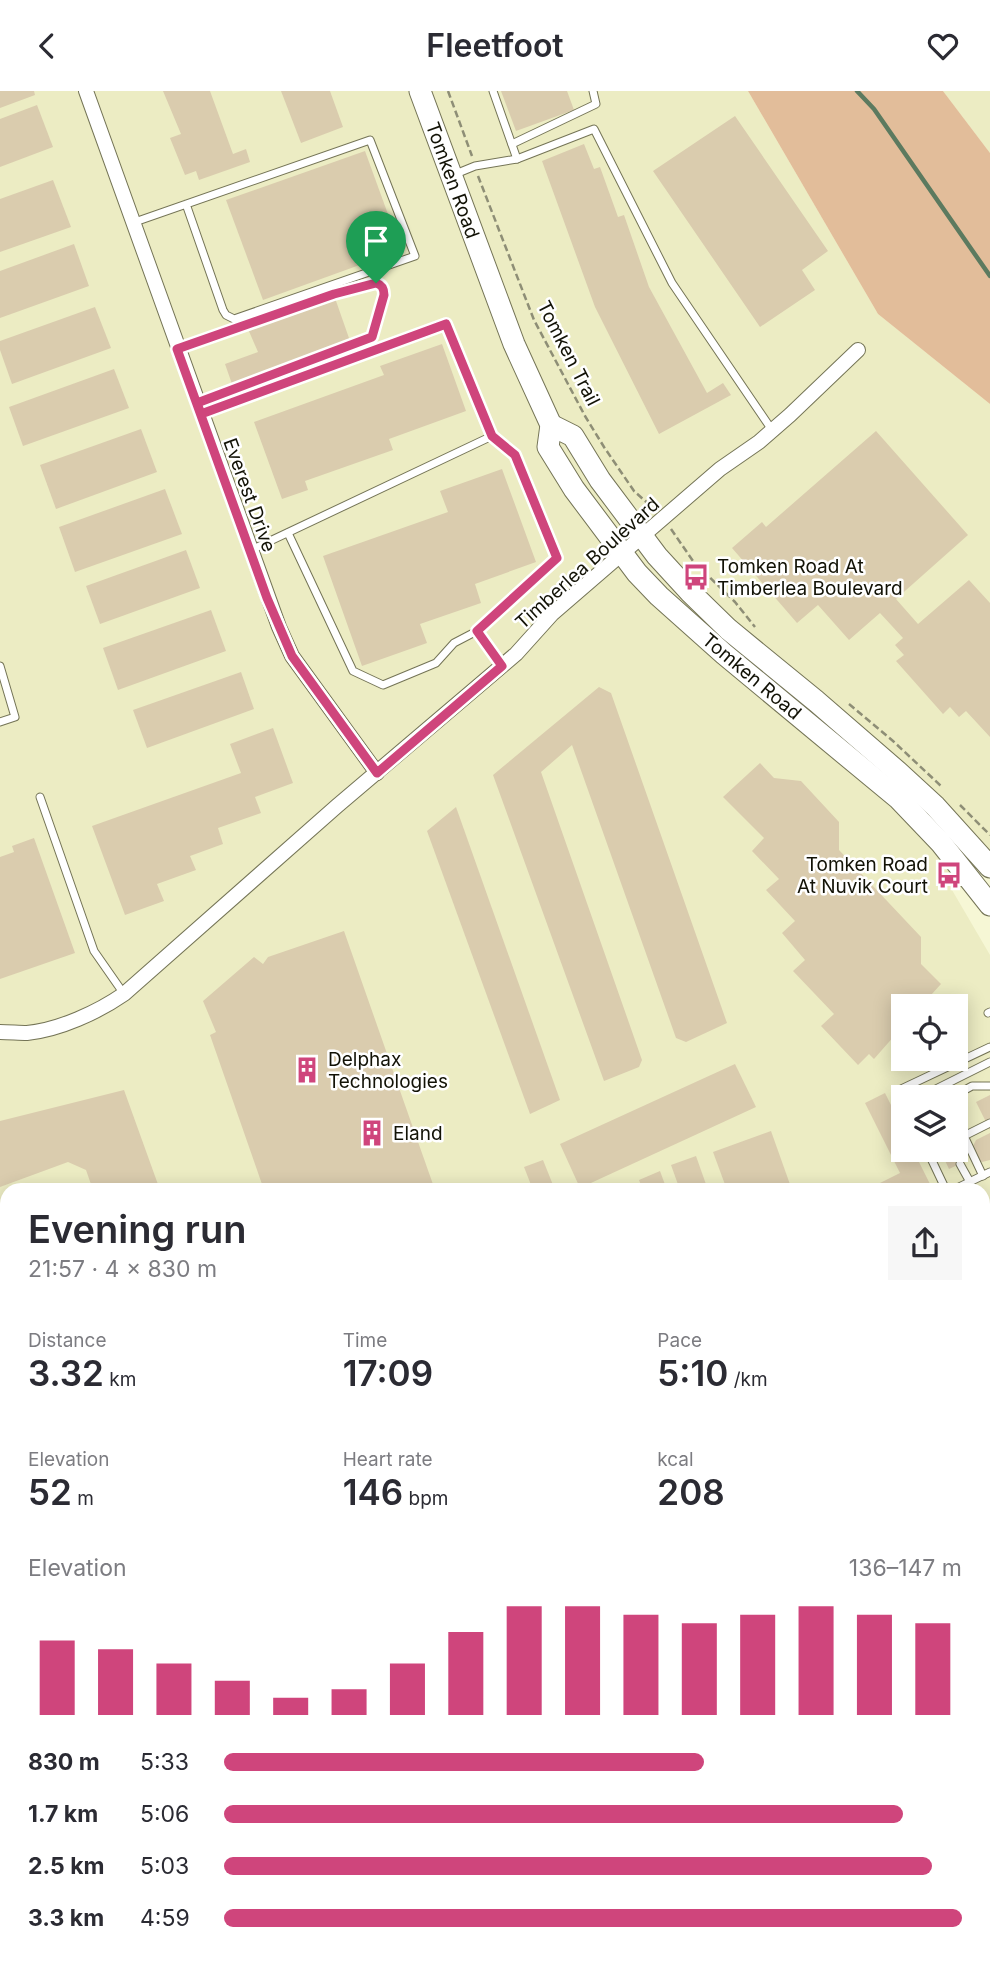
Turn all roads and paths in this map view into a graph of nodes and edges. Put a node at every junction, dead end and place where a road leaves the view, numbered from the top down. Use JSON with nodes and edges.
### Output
{"nodes":[{"id":1,"x":86,"y":91,"type":"edge"},
{"id":2,"x":420,"y":91,"type":"edge"},
{"id":3,"x":448,"y":91,"type":"edge"},
{"id":4,"x":493,"y":91,"type":"edge"},
{"id":5,"x":593,"y":91,"type":"edge"},
{"id":6,"x":463,"y":130,"type":"dead end"},
{"id":7,"x":512,"y":144,"type":"junction"},
{"id":8,"x":517,"y":159,"type":"junction"},
{"id":9,"x":451,"y":175,"type":"junction"},
{"id":10,"x":488,"y":202,"type":"dead end"},
{"id":11,"x":186,"y":204,"type":"junction"},
{"id":12,"x":132,"y":223,"type":"junction"},
{"id":13,"x":177,"y":349,"type":"junction"},
{"id":14,"x":858,"y":350,"type":"dead end"},
{"id":15,"x":199,"y":408,"type":"junction"},
{"id":16,"x":551,"y":425,"type":"junction"},
{"id":17,"x":772,"y":431,"type":"junction"},
{"id":18,"x":492,"y":436,"type":"junction"},
{"id":19,"x":648,"y":503,"type":"dead end"},
{"id":20,"x":288,"y":533,"type":"junction"},
{"id":21,"x":674,"y":533,"type":"dead end"},
{"id":22,"x":643,"y":537,"type":"junction"},
{"id":23,"x":676,"y":539,"type":"dead end"},
{"id":24,"x":250,"y":551,"type":"junction"},
{"id":25,"x":623,"y":555,"type":"junction"},
{"id":26,"x":477,"y":631,"type":"junction"},
{"id":27,"x":0,"y":666,"type":"edge"},
{"id":28,"x":502,"y":666,"type":"junction"},
{"id":29,"x":0,"y":722,"type":"edge"},
{"id":30,"x":377,"y":773,"type":"junction"},
{"id":31,"x":40,"y":797,"type":"dead end"},
{"id":32,"x":985,"y":873,"type":"edge"},
{"id":33,"x":990,"y":905,"type":"edge"},
{"id":34,"x":124,"y":994,"type":"junction"},
{"id":35,"x":0,"y":1032,"type":"edge"},
{"id":36,"x":990,"y":1047,"type":"edge"},
{"id":37,"x":990,"y":1062,"type":"edge"},
{"id":38,"x":910,"y":1085,"type":"edge"},
{"id":39,"x":945,"y":1085,"type":"edge"},
{"id":40,"x":990,"y":1086,"type":"edge"},
{"id":41,"x":968,"y":1088,"type":"edge"},
{"id":42,"x":990,"y":1123,"type":"edge"},
{"id":43,"x":968,"y":1134,"type":"edge"},
{"id":44,"x":968,"y":1143,"type":"edge"},
{"id":45,"x":933,"y":1162,"type":"edge"},
{"id":46,"x":960,"y":1164,"type":"dead end"},
{"id":47,"x":987,"y":1174,"type":"edge"},
{"id":48,"x":970,"y":1182,"type":"joint"},
{"id":49,"x":943,"y":1183,"type":"edge"}],
"edges":[{"from":1,"to":12,"type":"street","name":"Everest Drive"},
{"from":2,"to":9,"type":"main road","name":"Tomken Road"},
{"from":3,"to":6,"type":"path"},
{"from":4,"to":7,"type":"lane"},
{"from":5,"to":7,"type":"lane"},
{"from":7,"to":8,"type":"lane"},
{"from":8,"to":9,"type":"lane"},
{"from":8,"to":17,"type":"lane"},
{"from":9,"to":16,"type":"main road","name":"Tomken Road"},
{"from":10,"to":19,"type":"path","name":"Tomken Trail"},
{"from":11,"to":11,"type":"lane"},
{"from":11,"to":12,"type":"lane"},
{"from":12,"to":13,"type":"street","name":"Everest Drive"},
{"from":13,"to":15,"type":"street","name":"Everest Drive"},
{"from":13,"to":15,"type":"lane"},
{"from":14,"to":17,"type":"street","name":"Timberlea Boulevard"},
{"from":15,"to":18,"type":"lane"},
{"from":15,"to":24,"type":"street","name":"Everest Drive"},
{"from":16,"to":22,"type":"main road","name":"Tomken Road"},
{"from":16,"to":25,"type":"main road","name":"Tomken Road"},
{"from":17,"to":22,"type":"street","name":"Timberlea Boulevard"},
{"from":18,"to":20,"type":"lane"},
{"from":18,"to":26,"type":"lane"},
{"from":20,"to":24,"type":"lane"},
{"from":20,"to":26,"type":"lane"},
{"from":21,"to":23,"type":"path"},
{"from":22,"to":25,"type":"street","name":"Timberlea Boulevard"},
{"from":22,"to":32,"type":"main road","name":"Tomken Road"},
{"from":24,"to":30,"type":"street","name":"Everest Drive"},
{"from":25,"to":28,"type":"street","name":"Timberlea Boulevard"},
{"from":25,"to":32,"type":"main road","name":"Tomken Road"},
{"from":26,"to":28,"type":"lane"},
{"from":27,"to":29,"type":"lane"},
{"from":28,"to":30,"type":"street","name":"Timberlea Boulevard"},
{"from":30,"to":34,"type":"street","name":"Timberlea Boulevard"},
{"from":31,"to":34,"type":"lane"},
{"from":32,"to":33,"type":"main road","name":"Tomken Road"},
{"from":34,"to":35,"type":"street","name":"Timberlea Boulevard"},
{"from":36,"to":38,"type":"lane"},
{"from":37,"to":39,"type":"lane"},
{"from":40,"to":41,"type":"lane"},
{"from":42,"to":43,"type":"lane"},
{"from":44,"to":47,"type":"lane"},
{"from":45,"to":49,"type":"lane"},
{"from":46,"to":48,"type":"lane"},
{"from":47,"to":48,"type":"lane"}]}
